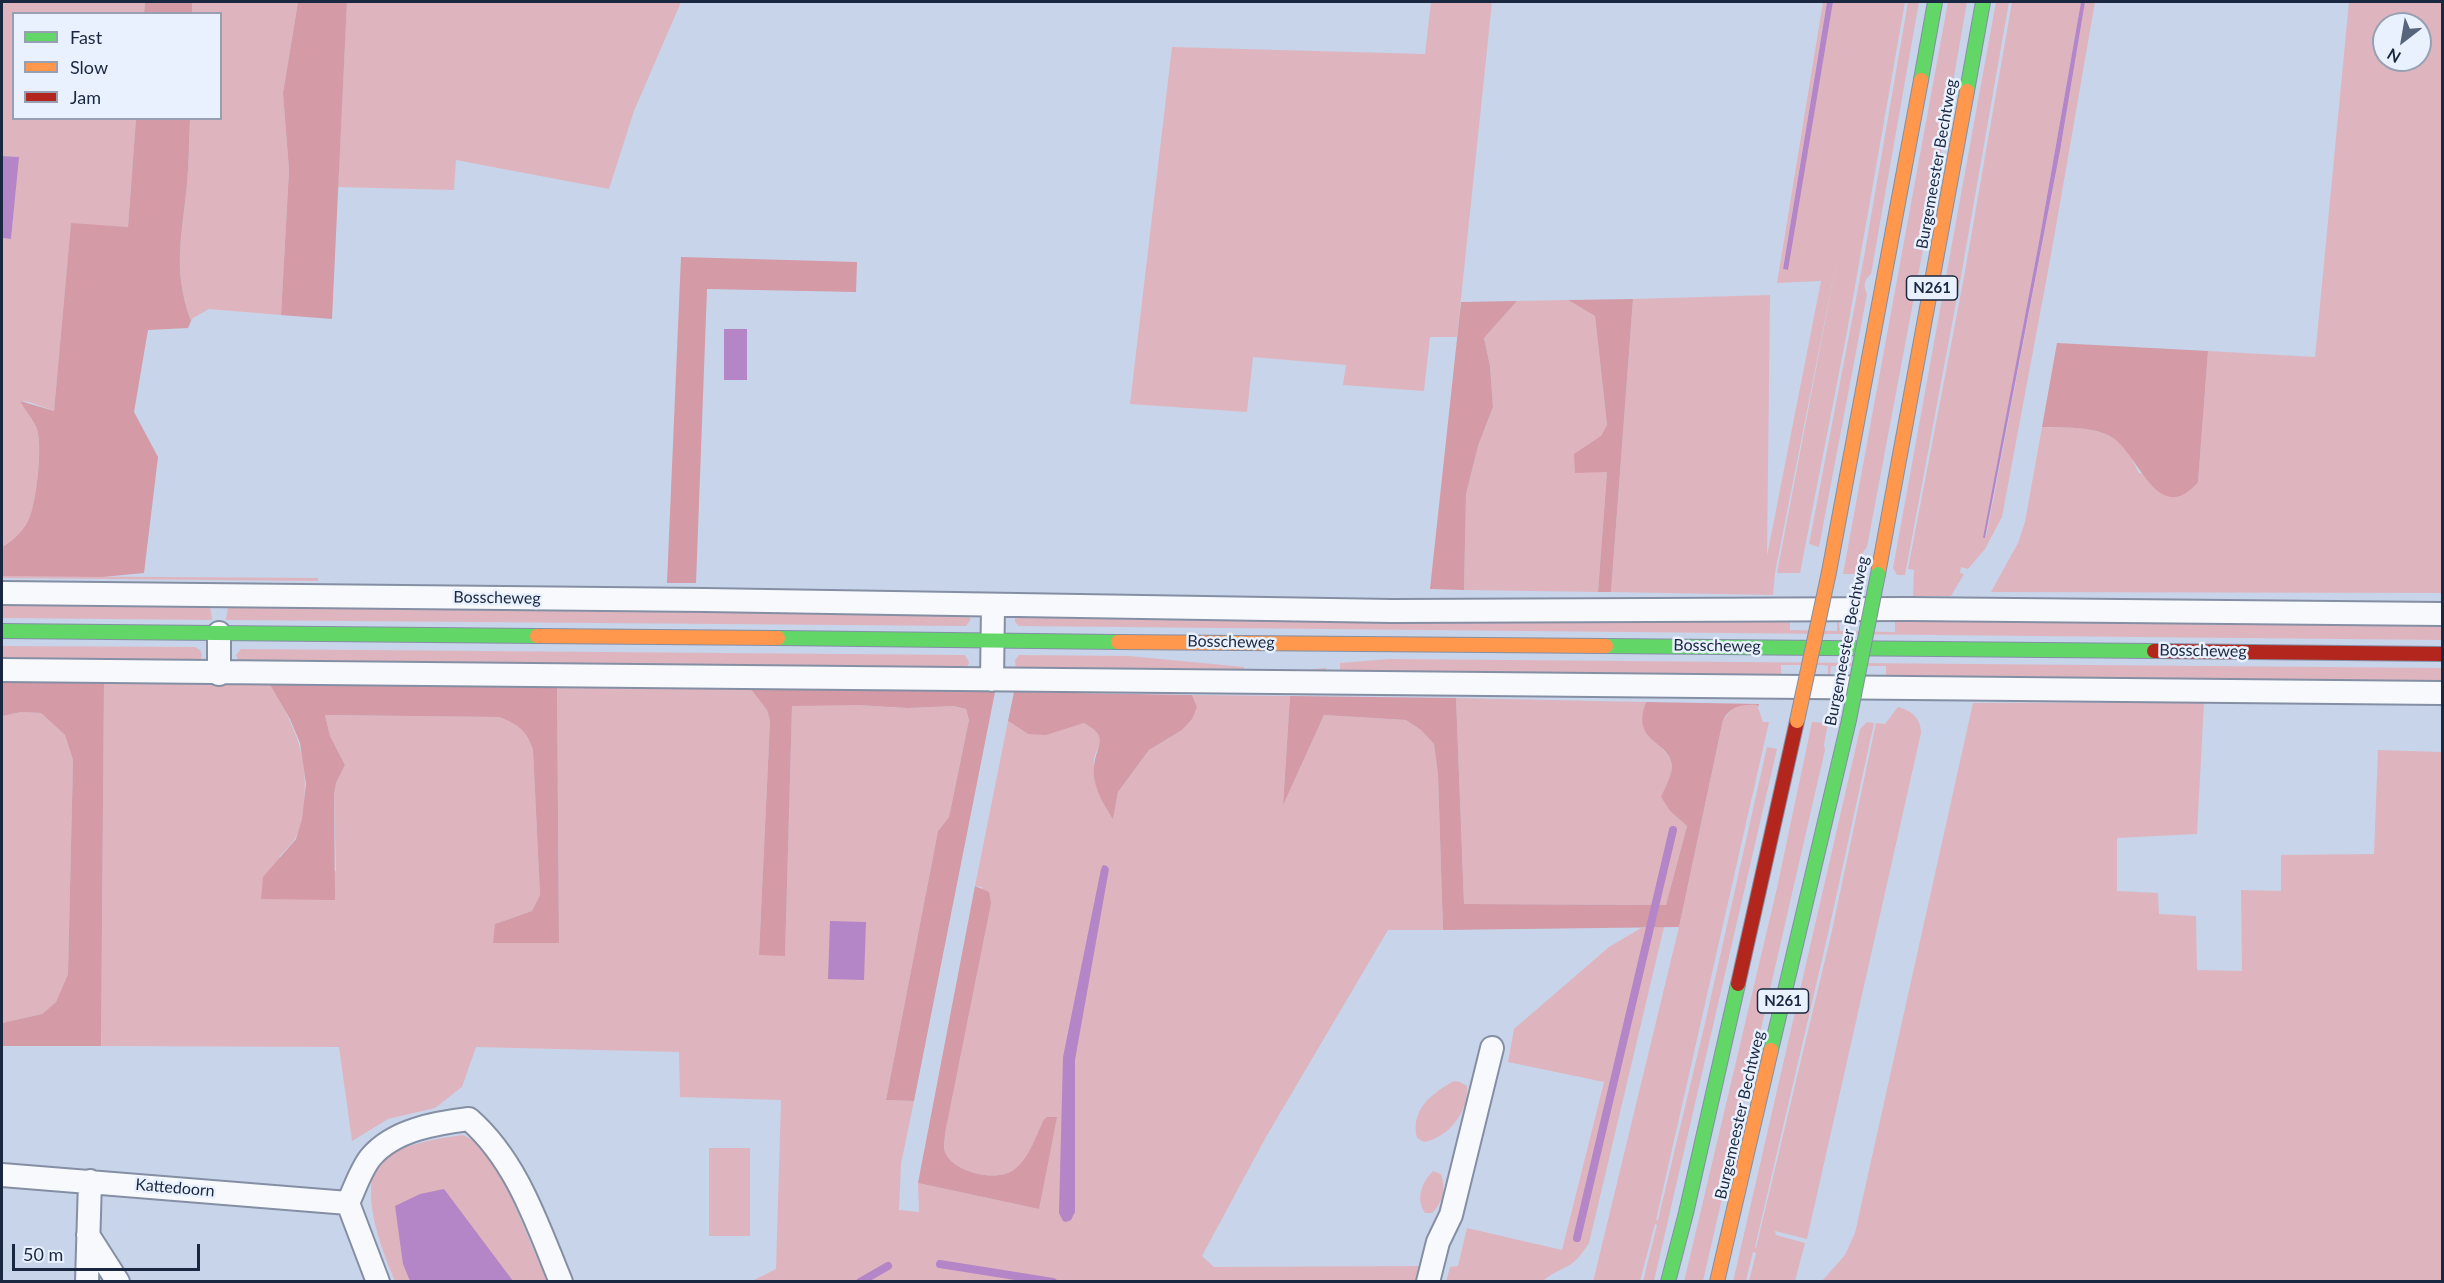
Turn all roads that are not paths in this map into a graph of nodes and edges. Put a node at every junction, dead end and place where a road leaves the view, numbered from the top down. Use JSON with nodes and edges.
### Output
{"nodes":[{"id":1,"x":1935,"y":2,"type":"edge"},
{"id":2,"x":1983,"y":2,"type":"edge"},
{"id":3,"x":2,"y":593,"type":"edge"},
{"id":4,"x":993,"y":606,"type":"junction"},
{"id":5,"x":2442,"y":614,"type":"edge"},
{"id":6,"x":2,"y":632,"type":"edge"},
{"id":7,"x":219,"y":633,"type":"junction"},
{"id":8,"x":992,"y":639,"type":"junction"},
{"id":9,"x":2442,"y":654,"type":"edge"},
{"id":10,"x":2,"y":670,"type":"edge"},
{"id":11,"x":219,"y":674,"type":"junction"},
{"id":12,"x":992,"y":680,"type":"junction"},
{"id":13,"x":2442,"y":693,"type":"edge"},
{"id":14,"x":1492,"y":1048,"type":"dead end"},
{"id":15,"x":2,"y":1175,"type":"edge"},
{"id":16,"x":90,"y":1181,"type":"junction"},
{"id":17,"x":348,"y":1203,"type":"junction"},
{"id":18,"x":88,"y":1235,"type":"junction"},
{"id":19,"x":87,"y":1281,"type":"edge"},
{"id":20,"x":118,"y":1281,"type":"edge"},
{"id":21,"x":378,"y":1281,"type":"edge"},
{"id":22,"x":561,"y":1281,"type":"edge"},
{"id":23,"x":1428,"y":1281,"type":"edge"},
{"id":24,"x":1668,"y":1281,"type":"edge"},
{"id":25,"x":1717,"y":1281,"type":"edge"}],
"edges":[{"from":1,"to":24,"type":"main road","name":"Burgemeester Bechtweg","number":"N261","bridge":true},
{"from":2,"to":25,"type":"main road","name":"Burgemeester Bechtweg","number":"N261","bridge":true},
{"from":3,"to":4,"type":"street","name":"Bosscheweg"},
{"from":4,"to":5,"type":"street","name":"Bosscheweg"},
{"from":4,"to":8,"type":"street"},
{"from":6,"to":7,"type":"main road","name":"Bosscheweg"},
{"from":7,"to":8,"type":"main road","name":"Bosscheweg"},
{"from":7,"to":11,"type":"street"},
{"from":8,"to":9,"type":"main road","name":"Bosscheweg"},
{"from":8,"to":12,"type":"street"},
{"from":10,"to":11,"type":"street"},
{"from":11,"to":12,"type":"street"},
{"from":12,"to":13,"type":"street"},
{"from":14,"to":23,"type":"street"},
{"from":15,"to":16,"type":"street","name":"Kattedoorn"},
{"from":16,"to":17,"type":"street","name":"Kattedoorn"},
{"from":16,"to":18,"type":"street"},
{"from":17,"to":21,"type":"street"},
{"from":17,"to":22,"type":"street"},
{"from":18,"to":19,"type":"street"},
{"from":18,"to":20,"type":"street"}]}
